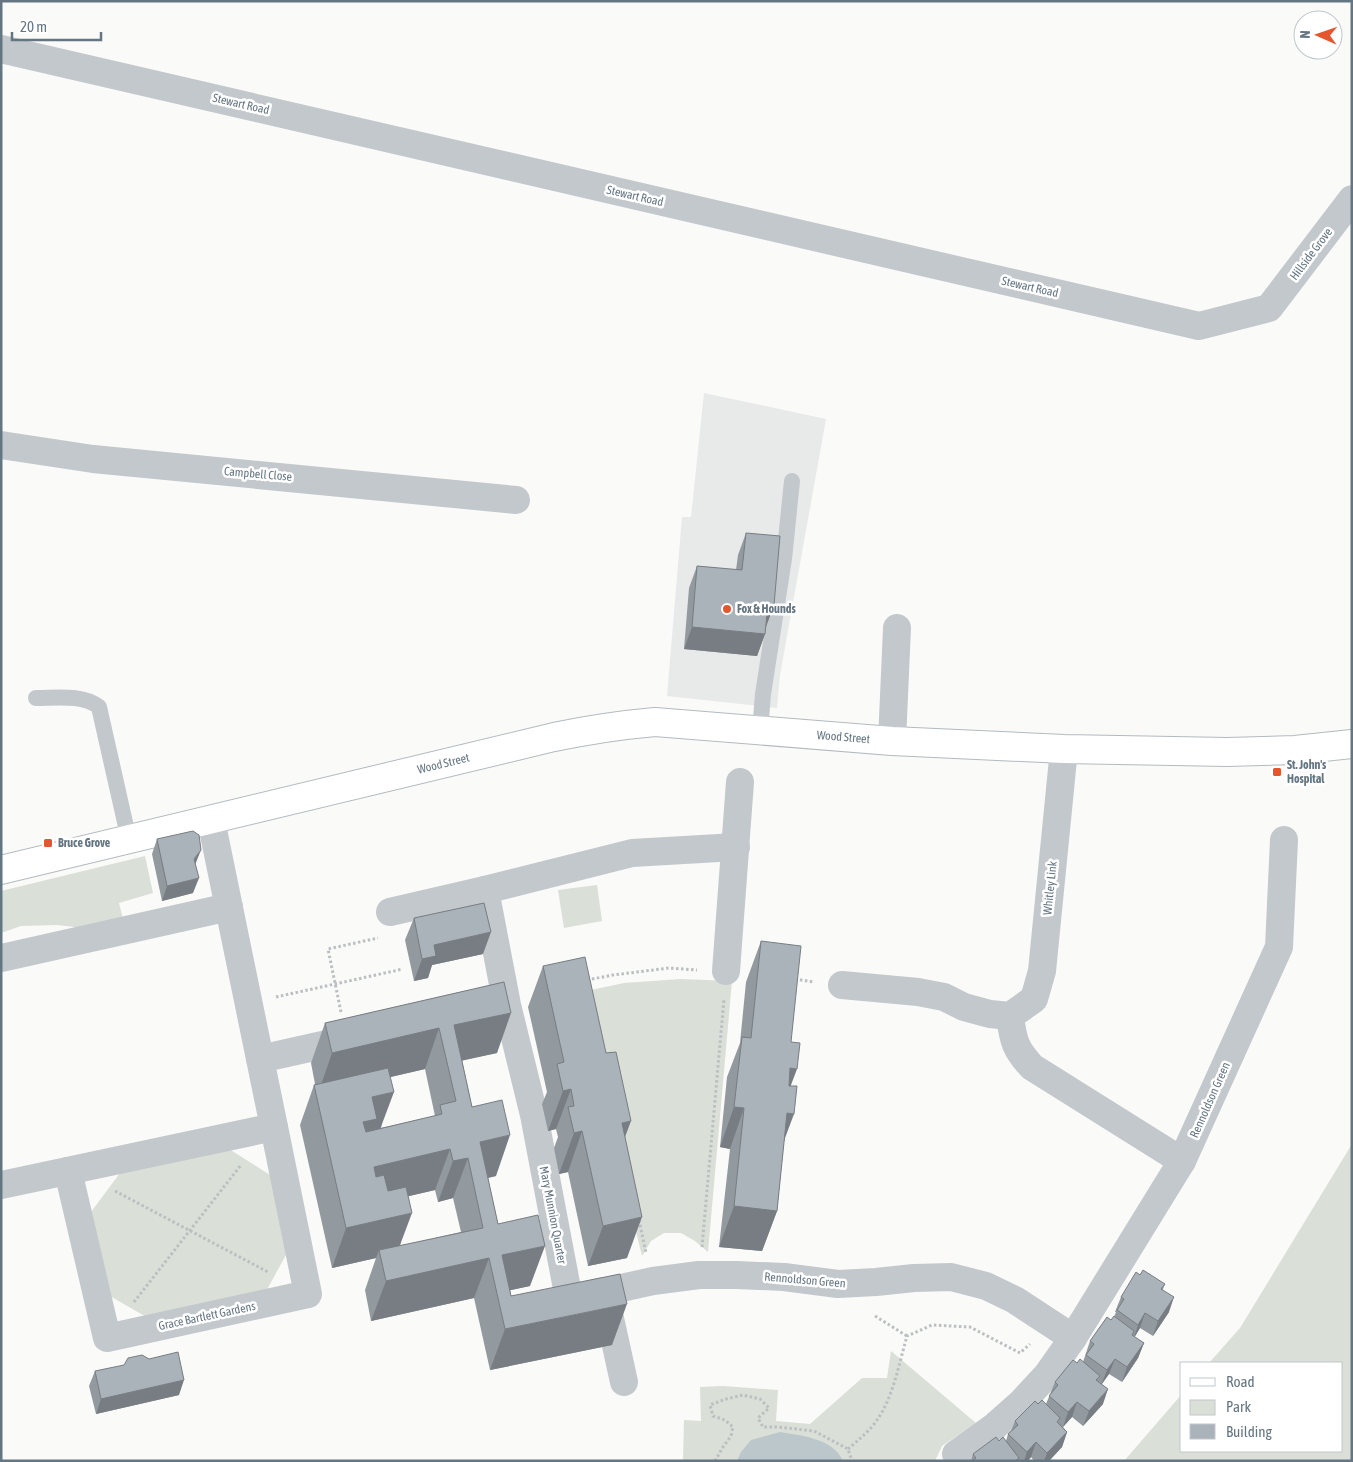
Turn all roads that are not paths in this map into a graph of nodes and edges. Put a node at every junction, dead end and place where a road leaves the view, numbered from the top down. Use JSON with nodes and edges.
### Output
{"nodes":[{"id":1,"x":1,"y":49,"type":"edge"},
{"id":2,"x":1352,"y":199,"type":"edge"},
{"id":3,"x":1269,"y":308,"type":"joint"},
{"id":4,"x":1,"y":446,"type":"edge"},
{"id":5,"x":792,"y":481,"type":"dead end"},
{"id":6,"x":516,"y":500,"type":"dead end"},
{"id":7,"x":897,"y":628,"type":"dead end"},
{"id":8,"x":36,"y":698,"type":"dead end"},
{"id":9,"x":760,"y":731,"type":"junction"},
{"id":10,"x":892,"y":741,"type":"junction"},
{"id":11,"x":1352,"y":744,"type":"edge"},
{"id":12,"x":1064,"y":749,"type":"junction"},
{"id":13,"x":740,"y":782,"type":"dead end"},
{"id":14,"x":211,"y":820,"type":"junction"},
{"id":15,"x":129,"y":840,"type":"junction"},
{"id":16,"x":1284,"y":840,"type":"dead end"},
{"id":17,"x":736,"y":848,"type":"junction"},
{"id":18,"x":1,"y":870,"type":"edge"},
{"id":19,"x":485,"y":890,"type":"junction"},
{"id":20,"x":228,"y":908,"type":"junction"},
{"id":21,"x":388,"y":924,"type":"road end"},
{"id":22,"x":1,"y":958,"type":"edge"},
{"id":23,"x":726,"y":971,"type":"road end"},
{"id":24,"x":842,"y":985,"type":"road end"},
{"id":25,"x":507,"y":1005,"type":"junction"},
{"id":26,"x":479,"y":1011,"type":"edge"},
{"id":27,"x":1010,"y":1016,"type":"junction"},
{"id":28,"x":375,"y":1034,"type":"edge"},
{"id":29,"x":260,"y":1059,"type":"junction"},
{"id":30,"x":274,"y":1127,"type":"junction"},
{"id":31,"x":1182,"y":1161,"type":"junction"},
{"id":32,"x":68,"y":1171,"type":"junction"},
{"id":33,"x":1,"y":1185,"type":"edge"},
{"id":34,"x":612,"y":1290,"type":"edge"},
{"id":35,"x":1064,"y":1331,"type":"junction"},
{"id":36,"x":624,"y":1382,"type":"dead end"},
{"id":37,"x":956,"y":1454,"type":"dead end"}],
"edges":[{"from":1,"to":3,"type":"street","name":"Stewart Road"},
{"from":2,"to":3,"type":"street","name":"Hillside Grove"},
{"from":4,"to":6,"type":"street","name":"Campbell Close"},
{"from":5,"to":9,"type":"lane"},
{"from":7,"to":10,"type":"street"},
{"from":8,"to":15,"type":"lane"},
{"from":9,"to":10,"type":"main road","name":"Wood Street"},
{"from":9,"to":14,"type":"main road","name":"Wood Street"},
{"from":10,"to":12,"type":"main road","name":"Wood Street"},
{"from":11,"to":12,"type":"main road","name":"Wood Street"},
{"from":12,"to":27,"type":"street","name":"Whitley Link"},
{"from":13,"to":17,"type":"street"},
{"from":14,"to":15,"type":"main road","name":"Wood Street"},
{"from":14,"to":20,"type":"street"},
{"from":15,"to":18,"type":"main road","name":"Wood Street"},
{"from":16,"to":31,"type":"street","name":"Rennoldson Green"},
{"from":17,"to":19,"type":"street"},
{"from":17,"to":23,"type":"street"},
{"from":19,"to":21,"type":"street"},
{"from":19,"to":25,"type":"street","name":"Mary Munnion Quarter"},
{"from":20,"to":22,"type":"street"},
{"from":20,"to":29,"type":"street"},
{"from":24,"to":27,"type":"street"},
{"from":25,"to":26,"type":"street"},
{"from":25,"to":36,"type":"street","name":"Mary Munnion Quarter"},
{"from":27,"to":31,"type":"street"},
{"from":28,"to":29,"type":"street"},
{"from":29,"to":30,"type":"street"},
{"from":30,"to":32,"type":"street"},
{"from":30,"to":32,"type":"street","name":"Grace Bartlett Gardens"},
{"from":31,"to":35,"type":"street","name":"Rennoldson Green"},
{"from":32,"to":33,"type":"street"},
{"from":34,"to":35,"type":"street","name":"Rennoldson Green"},
{"from":35,"to":37,"type":"street","name":"Rennoldson Green"}]}
